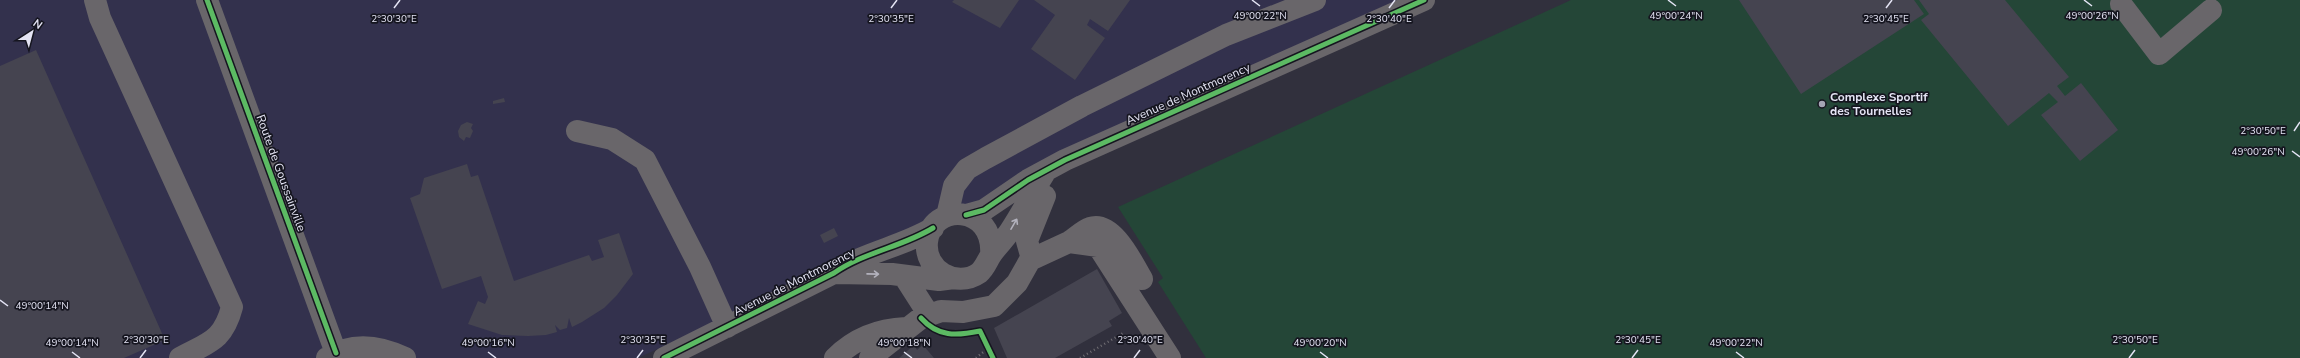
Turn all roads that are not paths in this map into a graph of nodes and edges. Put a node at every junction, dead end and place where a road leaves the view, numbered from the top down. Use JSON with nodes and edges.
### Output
{"nodes":[{"id":1,"x":95,"y":0,"type":"edge"},
{"id":2,"x":207,"y":0,"type":"edge"},
{"id":3,"x":1315,"y":0,"type":"edge"},
{"id":4,"x":1424,"y":0,"type":"edge"},
{"id":5,"x":2119,"y":1,"type":"edge"},
{"id":6,"x":2211,"y":10,"type":"dead end"},
{"id":7,"x":577,"y":131,"type":"dead end"},
{"id":8,"x":1046,"y":172,"type":"junction"},
{"id":9,"x":1045,"y":196,"type":"dead end"},
{"id":10,"x":949,"y":220,"type":"junction"},
{"id":11,"x":1069,"y":242,"type":"junction"},
{"id":12,"x":991,"y":255,"type":"junction"},
{"id":13,"x":1032,"y":259,"type":"junction"},
{"id":14,"x":834,"y":273,"type":"junction"},
{"id":15,"x":904,"y":276,"type":"junction"},
{"id":16,"x":954,"y":278,"type":"junction"},
{"id":17,"x":1142,"y":279,"type":"dead end"},
{"id":18,"x":929,"y":315,"type":"junction"},
{"id":19,"x":727,"y":327,"type":"junction"},
{"id":20,"x":909,"y":327,"type":"junction"},
{"id":21,"x":331,"y":355,"type":"edge"},
{"id":22,"x":180,"y":358,"type":"edge"},
{"id":23,"x":404,"y":358,"type":"edge"},
{"id":24,"x":664,"y":358,"type":"edge"},
{"id":25,"x":835,"y":358,"type":"edge"},
{"id":26,"x":870,"y":358,"type":"edge"},
{"id":27,"x":1170,"y":358,"type":"edge"}],
"edges":[{"from":1,"to":22,"type":"street"},
{"from":2,"to":21,"type":"street","name":"Route de Goussainville"},
{"from":3,"to":10,"type":"street"},
{"from":4,"to":8,"type":"street","name":"Avenue de Montmorency"},
{"from":5,"to":6,"type":"street"},
{"from":7,"to":19,"type":"street"},
{"from":8,"to":10,"type":"street","name":"Avenue de Montmorency"},
{"from":12,"to":8,"type":"street","name":"Avenue de Montmorency","one_way":true},
{"from":9,"to":13,"type":"street"},
{"from":10,"to":12,"type":"street"},
{"from":10,"to":14,"type":"street","name":"Avenue de Montmorency"},
{"from":10,"to":16,"type":"street"},
{"from":11,"to":13,"type":"street"},
{"from":11,"to":17,"type":"street"},
{"from":11,"to":27,"type":"street"},
{"from":12,"to":16,"type":"street"},
{"from":13,"to":18,"type":"street"},
{"from":14,"to":15,"type":"street","name":"Avenue de Montmorency","one_way":true},
{"from":14,"to":19,"type":"street","name":"Avenue de Montmorency"},
{"from":15,"to":16,"type":"street","name":"Avenue de Montmorency"},
{"from":15,"to":18,"type":"street"},
{"from":18,"to":20,"type":"street"},
{"from":19,"to":24,"type":"street","name":"Avenue de Montmorency"},
{"from":20,"to":25,"type":"street"},
{"from":20,"to":26,"type":"street"},
{"from":21,"to":23,"type":"street"}]}
